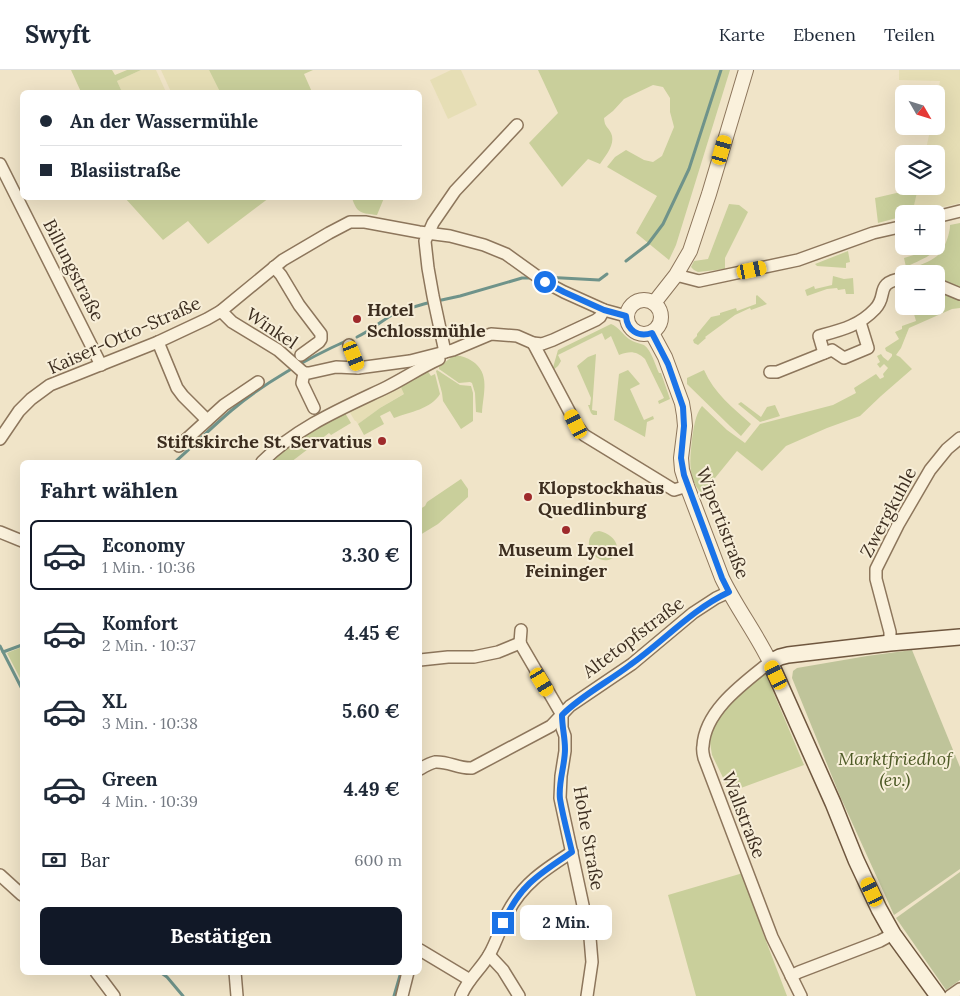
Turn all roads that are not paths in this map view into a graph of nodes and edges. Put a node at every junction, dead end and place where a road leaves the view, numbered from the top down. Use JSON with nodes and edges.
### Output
{"nodes":[{"id":1,"x":746,"y":70,"type":"edge"},
{"id":2,"x":517,"y":126,"type":"dead end"},
{"id":3,"x":0,"y":164,"type":"edge"},
{"id":4,"x":960,"y":211,"type":"edge"},
{"id":5,"x":945,"y":215,"type":"edge"},
{"id":6,"x":895,"y":228,"type":"edge"},
{"id":7,"x":428,"y":234,"type":"junction"},
{"id":8,"x":274,"y":267,"type":"junction"},
{"id":9,"x":676,"y":275,"type":"junction"},
{"id":10,"x":895,"y":281,"type":"edge"},
{"id":11,"x":945,"y":288,"type":"edge"},
{"id":12,"x":960,"y":294,"type":"edge"},
{"id":13,"x":654,"y":303,"type":"junction"},
{"id":14,"x":221,"y":310,"type":"junction"},
{"id":15,"x":604,"y":310,"type":"junction"},
{"id":16,"x":626,"y":316,"type":"junction"},
{"id":17,"x":860,"y":322,"type":"junction"},
{"id":18,"x":652,"y":333,"type":"junction"},
{"id":19,"x":158,"y":342,"type":"junction"},
{"id":20,"x":533,"y":343,"type":"junction"},
{"id":21,"x":349,"y":345,"type":"dead end"},
{"id":22,"x":449,"y":351,"type":"junction"},
{"id":23,"x":824,"y":353,"type":"junction"},
{"id":24,"x":101,"y":364,"type":"junction"},
{"id":25,"x":300,"y":365,"type":"junction"},
{"id":26,"x":358,"y":368,"type":"junction"},
{"id":27,"x":770,"y":372,"type":"dead end"},
{"id":28,"x":258,"y":382,"type":"dead end"},
{"id":29,"x":314,"y":408,"type":"dead end"},
{"id":30,"x":207,"y":420,"type":"junction"},
{"id":31,"x":960,"y":438,"type":"edge"},
{"id":32,"x":0,"y":439,"type":"edge"},
{"id":33,"x":179,"y":446,"type":"dead end"},
{"id":34,"x":264,"y":460,"type":"edge"},
{"id":35,"x":687,"y":486,"type":"junction"},
{"id":36,"x":0,"y":532,"type":"edge"},
{"id":37,"x":20,"y":540,"type":"edge"},
{"id":38,"x":729,"y":592,"type":"junction"},
{"id":39,"x":521,"y":630,"type":"dead end"},
{"id":40,"x":960,"y":636,"type":"edge"},
{"id":41,"x":520,"y":643,"type":"junction"},
{"id":42,"x":890,"y":643,"type":"junction"},
{"id":43,"x":422,"y":660,"type":"edge"},
{"id":44,"x":770,"y":662,"type":"junction"},
{"id":45,"x":562,"y":715,"type":"junction"},
{"id":46,"x":422,"y":768,"type":"edge"},
{"id":47,"x":572,"y":852,"type":"junction"},
{"id":48,"x":0,"y":875,"type":"edge"},
{"id":49,"x":20,"y":893,"type":"edge"},
{"id":50,"x":893,"y":934,"type":"junction"},
{"id":51,"x":422,"y":951,"type":"edge"},
{"id":52,"x":489,"y":955,"type":"junction"},
{"id":53,"x":98,"y":975,"type":"edge"},
{"id":54,"x":235,"y":975,"type":"edge"},
{"id":55,"x":407,"y":975,"type":"edge"},
{"id":56,"x":791,"y":976,"type":"junction"},
{"id":57,"x":470,"y":980,"type":"junction"},
{"id":58,"x":960,"y":989,"type":"edge"},
{"id":59,"x":114,"y":996,"type":"edge"},
{"id":60,"x":237,"y":996,"type":"edge"},
{"id":61,"x":402,"y":996,"type":"edge"},
{"id":62,"x":462,"y":996,"type":"edge"},
{"id":63,"x":519,"y":996,"type":"edge"},
{"id":64,"x":587,"y":996,"type":"edge"},
{"id":65,"x":801,"y":996,"type":"edge"},
{"id":66,"x":938,"y":996,"type":"edge"},
{"id":67,"x":950,"y":996,"type":"edge"}],
"edges":[{"from":1,"to":9,"type":"street"},
{"from":2,"to":7,"type":"street"},
{"from":3,"to":24,"type":"street","name":"Billungstraße"},
{"from":4,"to":5,"type":"street"},
{"from":6,"to":9,"type":"street"},
{"from":7,"to":8,"type":"street","name":"Kaiser-Otto-Straße"},
{"from":7,"to":15,"type":"street","name":"Kaiser-Otto-Straße"},
{"from":7,"to":22,"type":"street"},
{"from":8,"to":14,"type":"street","name":"Kaiser-Otto-Straße"},
{"from":8,"to":25,"type":"street"},
{"from":9,"to":13,"type":"street"},
{"from":10,"to":17,"type":"street"},
{"from":11,"to":12,"type":"street"},
{"from":13,"to":16,"type":"street"},
{"from":13,"to":18,"type":"street"},
{"from":14,"to":19,"type":"street","name":"Kaiser-Otto-Straße"},
{"from":14,"to":25,"type":"street","name":"Winkel"},
{"from":15,"to":16,"type":"street","name":"Kaiser-Otto-Straße"},
{"from":15,"to":20,"type":"street"},
{"from":16,"to":18,"type":"street"},
{"from":17,"to":23,"type":"street"},
{"from":17,"to":23,"type":"street"},
{"from":18,"to":35,"type":"street","name":"Wipertistraße"},
{"from":19,"to":24,"type":"street","name":"Kaiser-Otto-Straße"},
{"from":19,"to":30,"type":"street"},
{"from":20,"to":22,"type":"street"},
{"from":20,"to":35,"type":"street"},
{"from":21,"to":26,"type":"street"},
{"from":22,"to":26,"type":"street"},
{"from":22,"to":34,"type":"street"},
{"from":23,"to":27,"type":"street"},
{"from":24,"to":32,"type":"street","name":"Kaiser-Otto-Straße"},
{"from":25,"to":26,"type":"street"},
{"from":25,"to":29,"type":"street"},
{"from":28,"to":30,"type":"street"},
{"from":30,"to":33,"type":"street"},
{"from":31,"to":42,"type":"street","name":"Zwergkuhle"},
{"from":35,"to":38,"type":"street","name":"Wipertistraße"},
{"from":36,"to":37,"type":"street"},
{"from":38,"to":44,"type":"street","name":"Wipertistraße"},
{"from":38,"to":45,"type":"street","name":"Altetopfstraße"},
{"from":39,"to":41,"type":"street"},
{"from":40,"to":42,"type":"main road"},
{"from":41,"to":43,"type":"street"},
{"from":41,"to":45,"type":"street"},
{"from":42,"to":44,"type":"main road"},
{"from":44,"to":50,"type":"main road"},
{"from":44,"to":56,"type":"street","name":"Wallstraße"},
{"from":45,"to":46,"type":"street","name":"Altetopfstraße"},
{"from":45,"to":47,"type":"street","name":"Hohe Straße"},
{"from":47,"to":52,"type":"street"},
{"from":47,"to":64,"type":"street","name":"Hohe Straße"},
{"from":48,"to":49,"type":"street"},
{"from":50,"to":56,"type":"street"},
{"from":50,"to":66,"type":"main road"},
{"from":51,"to":57,"type":"street"},
{"from":52,"to":57,"type":"street"},
{"from":52,"to":63,"type":"street"},
{"from":53,"to":59,"type":"street"},
{"from":54,"to":60,"type":"street"},
{"from":55,"to":61,"type":"street"},
{"from":56,"to":65,"type":"street","name":"Wallstraße"},
{"from":57,"to":62,"type":"street"},
{"from":58,"to":67,"type":"street"}]}
